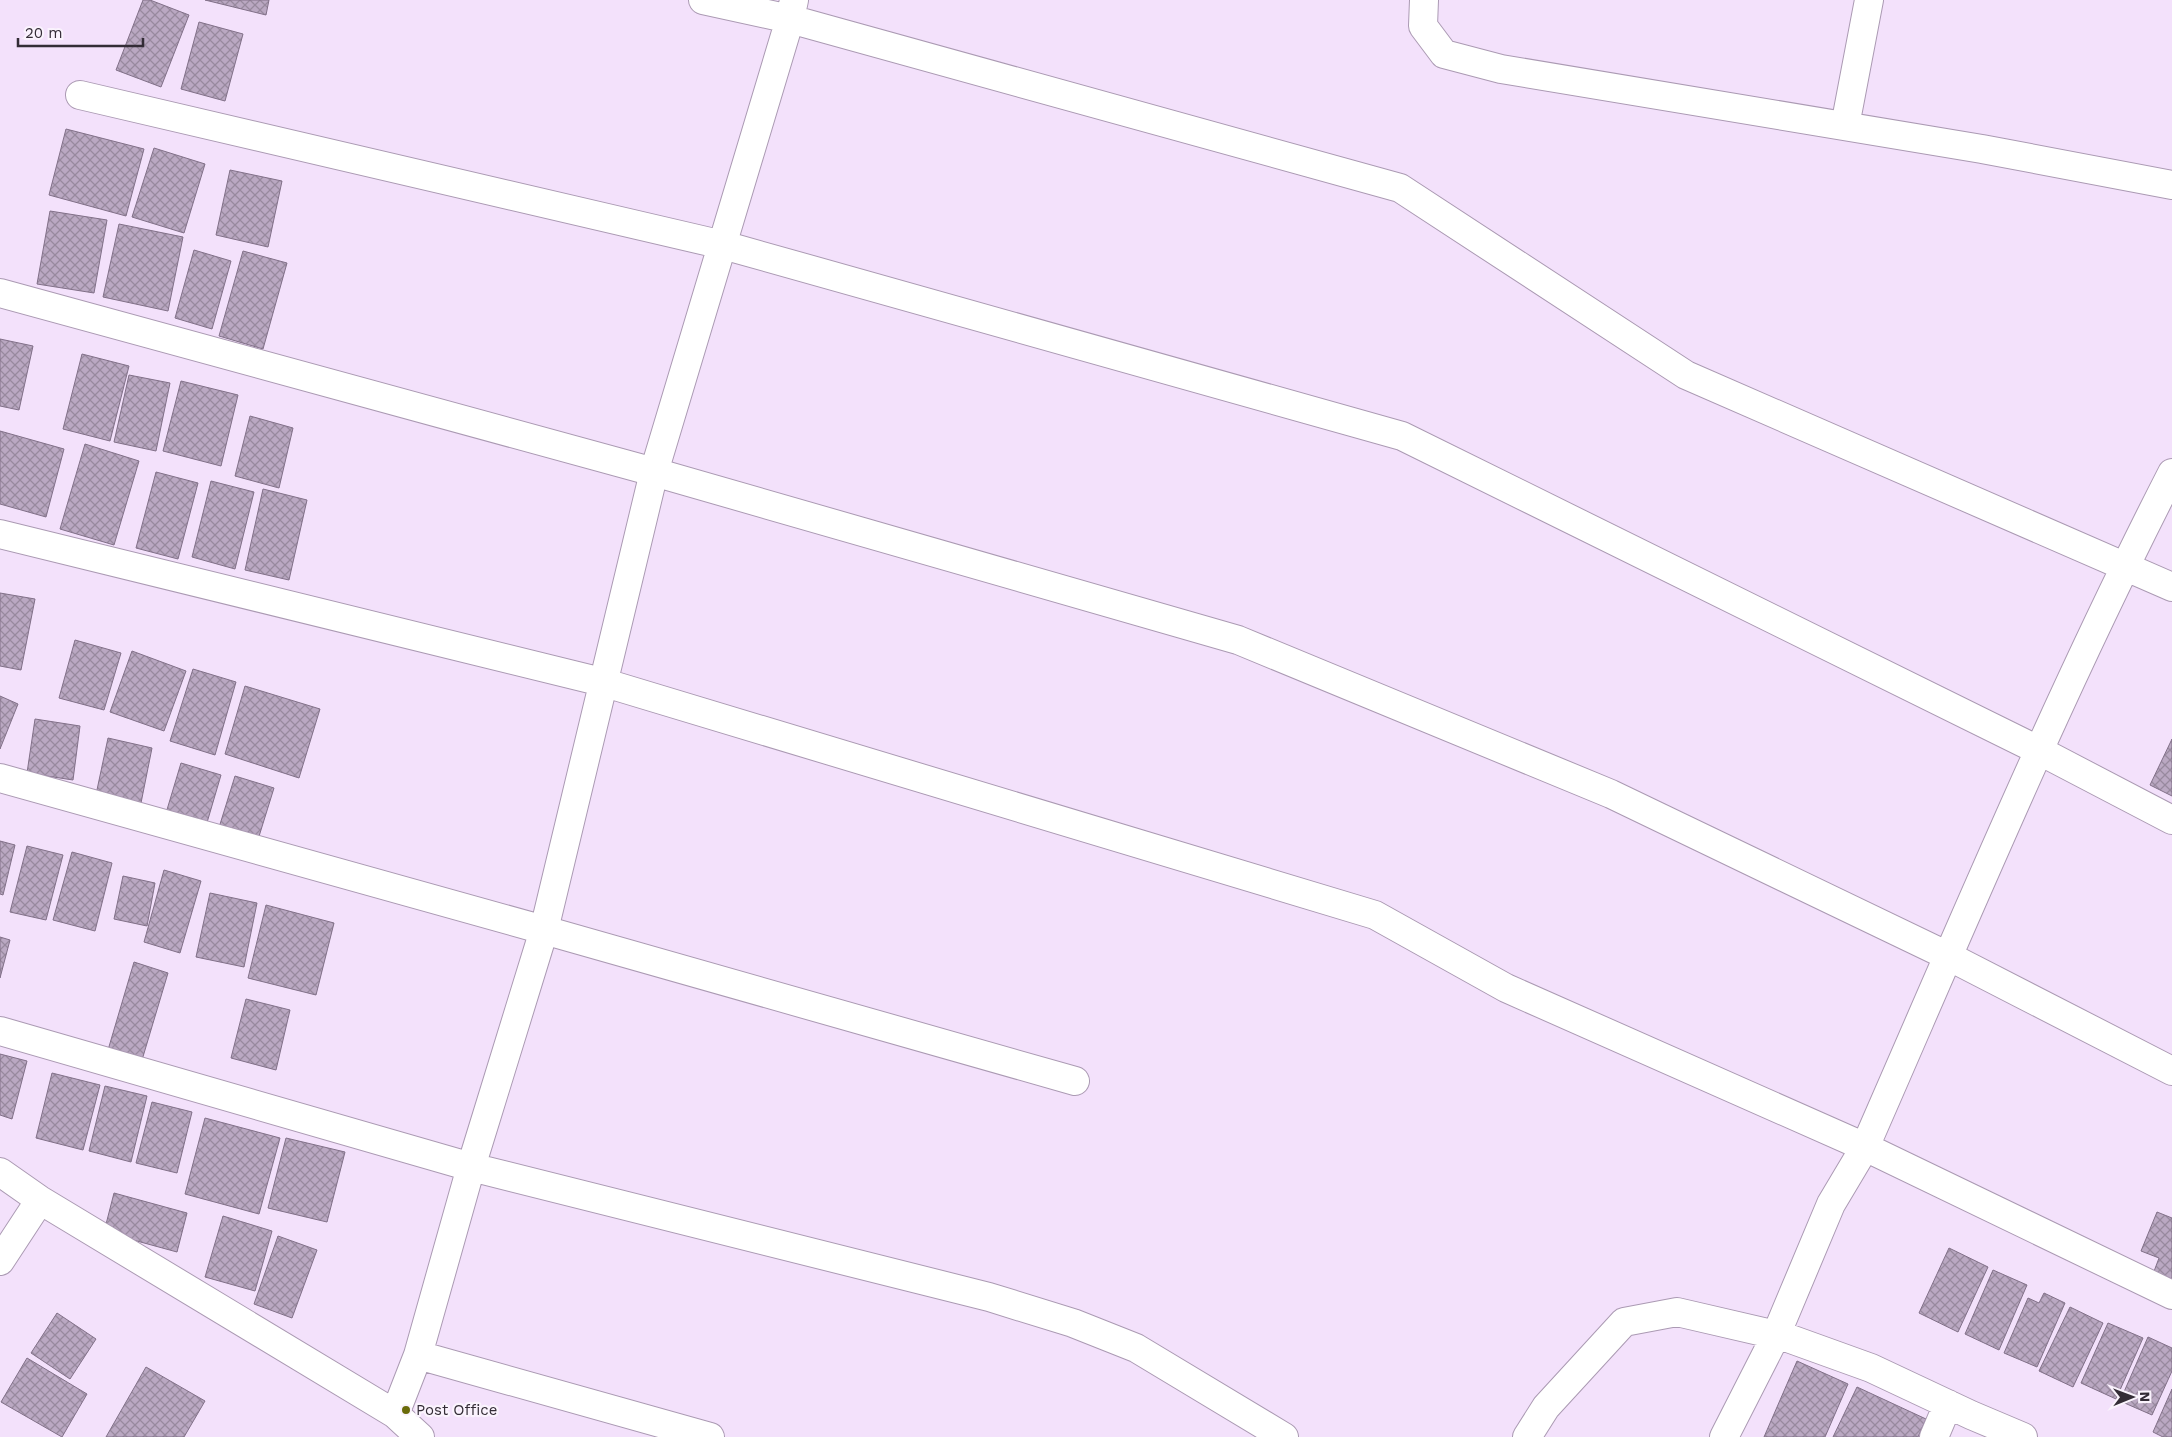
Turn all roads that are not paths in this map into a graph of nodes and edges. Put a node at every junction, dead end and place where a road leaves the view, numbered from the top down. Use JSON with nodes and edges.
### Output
{"nodes":[{"id":1,"x":703,"y":0,"type":"edge"},
{"id":2,"x":1424,"y":0,"type":"edge"},
{"id":3,"x":1869,"y":0,"type":"edge"},
{"id":4,"x":792,"y":10,"type":"edge"},
{"id":5,"x":80,"y":95,"type":"dead end"},
{"id":6,"x":1845,"y":126,"type":"junction"},
{"id":7,"x":2172,"y":185,"type":"edge"},
{"id":8,"x":723,"y":245,"type":"junction"},
{"id":9,"x":0,"y":293,"type":"edge"},
{"id":10,"x":654,"y":472,"type":"junction"},
{"id":11,"x":2172,"y":473,"type":"edge"},
{"id":12,"x":0,"y":534,"type":"edge"},
{"id":13,"x":2124,"y":567,"type":"junction"},
{"id":14,"x":2172,"y":587,"type":"edge"},
{"id":15,"x":602,"y":682,"type":"junction"},
{"id":16,"x":2038,"y":750,"type":"junction"},
{"id":17,"x":0,"y":778,"type":"edge"},
{"id":18,"x":2172,"y":820,"type":"edge"},
{"id":19,"x":544,"y":930,"type":"junction"},
{"id":20,"x":1948,"y":956,"type":"junction"},
{"id":21,"x":0,"y":1032,"type":"edge"},
{"id":22,"x":2172,"y":1071,"type":"edge"},
{"id":23,"x":1074,"y":1081,"type":"dead end"},
{"id":24,"x":1865,"y":1147,"type":"junction"},
{"id":25,"x":471,"y":1167,"type":"junction"},
{"id":26,"x":0,"y":1172,"type":"edge"},
{"id":27,"x":40,"y":1200,"type":"junction"},
{"id":28,"x":0,"y":1261,"type":"edge"},
{"id":29,"x":2172,"y":1294,"type":"edge"},
{"id":30,"x":1776,"y":1335,"type":"junction"},
{"id":31,"x":418,"y":1355,"type":"junction"},
{"id":32,"x":1948,"y":1404,"type":"junction"},
{"id":33,"x":395,"y":1414,"type":"junction"},
{"id":34,"x":420,"y":1437,"type":"edge"},
{"id":35,"x":710,"y":1437,"type":"edge"},
{"id":36,"x":1284,"y":1437,"type":"edge"},
{"id":37,"x":1527,"y":1437,"type":"edge"},
{"id":38,"x":1724,"y":1437,"type":"edge"},
{"id":39,"x":1934,"y":1437,"type":"edge"},
{"id":40,"x":2023,"y":1437,"type":"edge"}],
"edges":[{"from":1,"to":4,"type":"street"},
{"from":2,"to":6,"type":"street"},
{"from":3,"to":6,"type":"street"},
{"from":4,"to":8,"type":"street"},
{"from":4,"to":13,"type":"street"},
{"from":5,"to":8,"type":"street"},
{"from":6,"to":7,"type":"street"},
{"from":8,"to":10,"type":"street"},
{"from":8,"to":16,"type":"street"},
{"from":9,"to":10,"type":"street"},
{"from":10,"to":15,"type":"street"},
{"from":10,"to":20,"type":"street"},
{"from":11,"to":13,"type":"street"},
{"from":12,"to":15,"type":"street"},
{"from":13,"to":14,"type":"street"},
{"from":13,"to":16,"type":"street"},
{"from":15,"to":19,"type":"street"},
{"from":15,"to":24,"type":"street"},
{"from":16,"to":18,"type":"street"},
{"from":16,"to":20,"type":"street"},
{"from":17,"to":19,"type":"street"},
{"from":19,"to":23,"type":"street"},
{"from":19,"to":25,"type":"street"},
{"from":20,"to":22,"type":"street"},
{"from":20,"to":24,"type":"street"},
{"from":21,"to":25,"type":"street"},
{"from":24,"to":29,"type":"street"},
{"from":24,"to":30,"type":"street"},
{"from":25,"to":31,"type":"street"},
{"from":25,"to":36,"type":"street"},
{"from":26,"to":27,"type":"street"},
{"from":27,"to":28,"type":"street"},
{"from":27,"to":33,"type":"street"},
{"from":30,"to":32,"type":"street"},
{"from":30,"to":37,"type":"street"},
{"from":30,"to":38,"type":"street"},
{"from":31,"to":33,"type":"street"},
{"from":31,"to":35,"type":"street"},
{"from":32,"to":39,"type":"street"},
{"from":32,"to":40,"type":"street"},
{"from":33,"to":34,"type":"street"}]}
